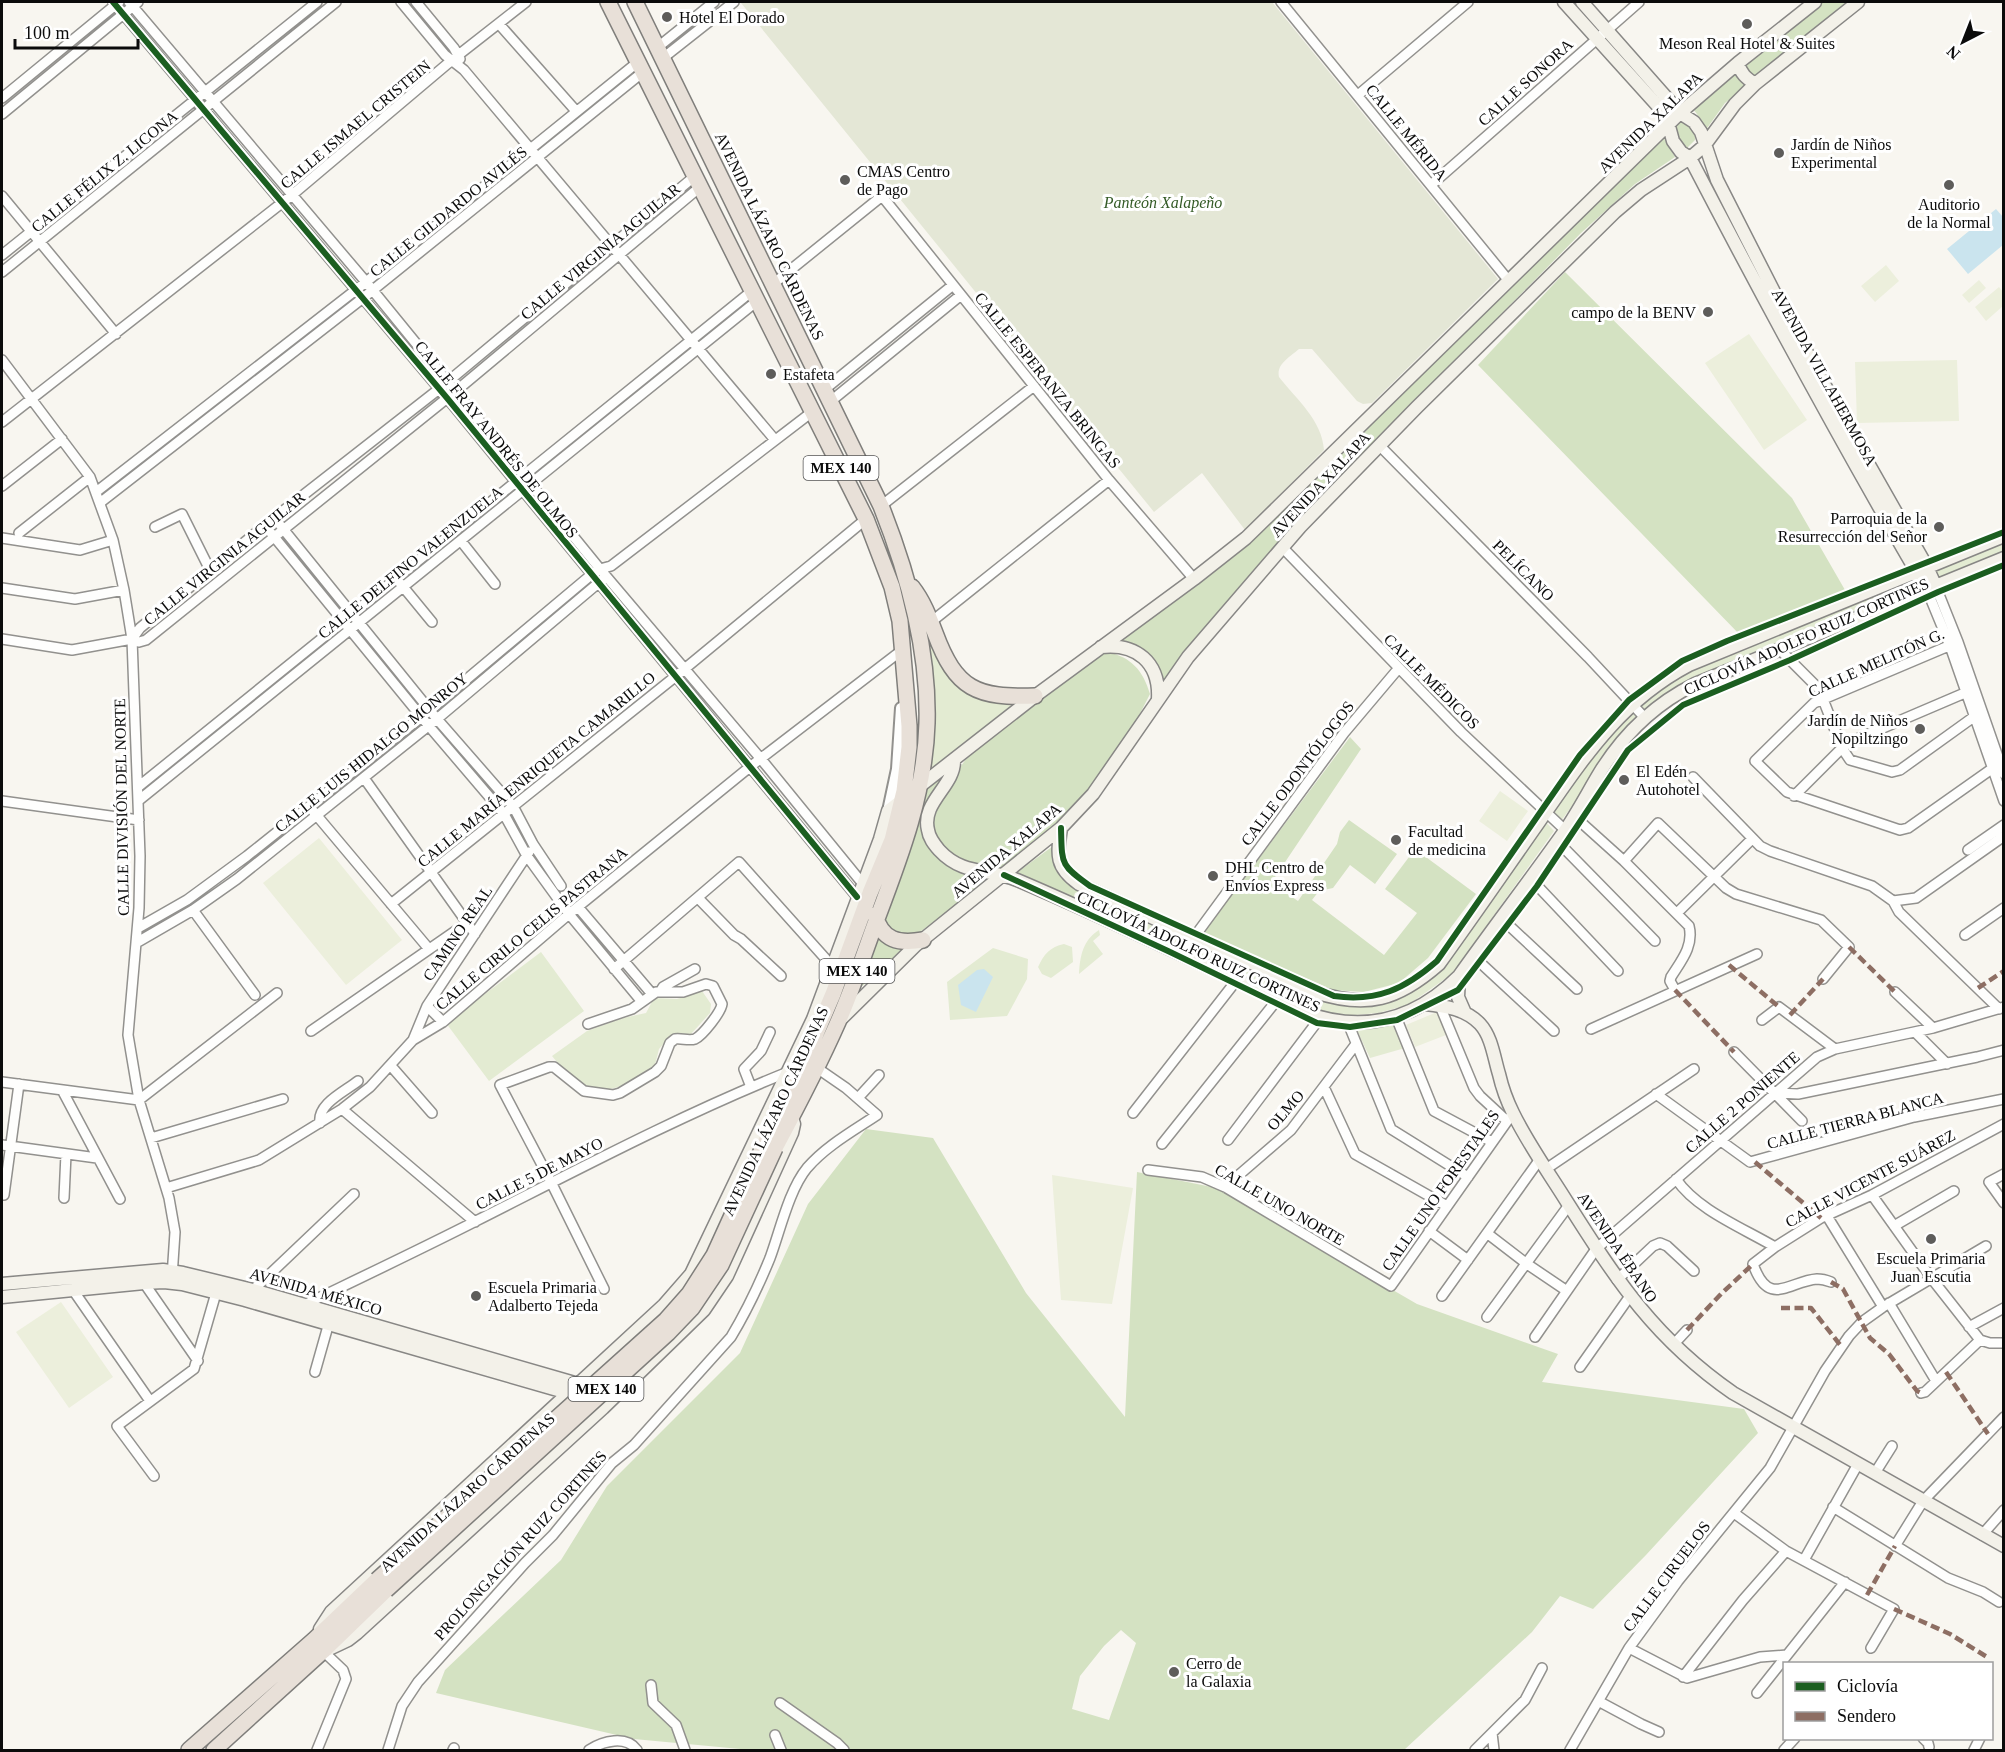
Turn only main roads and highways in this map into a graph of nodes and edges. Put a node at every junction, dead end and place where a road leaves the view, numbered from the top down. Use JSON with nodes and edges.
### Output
{"nodes":[{"id":1,"x":608,"y":2,"type":"edge"},
{"id":2,"x":635,"y":2,"type":"edge"},
{"id":3,"x":1564,"y":2,"type":"edge"},
{"id":4,"x":1582,"y":2,"type":"edge"},
{"id":5,"x":1815,"y":2,"type":"edge"},
{"id":6,"x":1858,"y":2,"type":"edge"},
{"id":7,"x":1738,"y":63,"type":"junction"},
{"id":8,"x":1755,"y":84,"type":"junction"},
{"id":9,"x":1680,"y":113,"type":"junction"},
{"id":10,"x":1669,"y":124,"type":"junction"},
{"id":11,"x":1704,"y":146,"type":"junction"},
{"id":12,"x":1690,"y":158,"type":"junction"},
{"id":13,"x":1597,"y":196,"type":"junction"},
{"id":14,"x":1615,"y":212,"type":"junction"},
{"id":15,"x":1841,"y":428,"type":"junction"},
{"id":16,"x":2004,"y":536,"type":"edge"},
{"id":17,"x":2004,"y":558,"type":"edge"},
{"id":18,"x":1922,"y":570,"type":"junction"},
{"id":19,"x":907,"y":580,"type":"junction"},
{"id":20,"x":1931,"y":588,"type":"junction"},
{"id":21,"x":1100,"y":647,"type":"junction"},
{"id":22,"x":1035,"y":696,"type":"junction"},
{"id":23,"x":1157,"y":700,"type":"junction"},
{"id":24,"x":954,"y":760,"type":"junction"},
{"id":25,"x":920,"y":788,"type":"junction"},
{"id":26,"x":902,"y":802,"type":"junction"},
{"id":27,"x":1061,"y":828,"type":"junction"},
{"id":28,"x":1004,"y":875,"type":"junction"},
{"id":29,"x":1089,"y":889,"type":"junction"},
{"id":30,"x":863,"y":891,"type":"junction"},
{"id":31,"x":1078,"y":906,"type":"junction"},
{"id":32,"x":876,"y":921,"type":"junction"},
{"id":33,"x":923,"y":940,"type":"junction"},
{"id":34,"x":1459,"y":976,"type":"junction"},
{"id":35,"x":1425,"y":1004,"type":"junction"},
{"id":36,"x":1465,"y":1013,"type":"junction"},
{"id":37,"x":838,"y":1021,"type":"junction"},
{"id":38,"x":792,"y":1116,"type":"junction"},
{"id":39,"x":770,"y":1146,"type":"junction"},
{"id":40,"x":172,"y":1276,"type":"junction"},
{"id":41,"x":141,"y":1278,"type":"junction"},
{"id":42,"x":2,"y":1284,"type":"edge"},
{"id":43,"x":249,"y":1295,"type":"junction"},
{"id":44,"x":2,"y":1297,"type":"edge"},
{"id":45,"x":330,"y":1319,"type":"junction"},
{"id":46,"x":579,"y":1383,"type":"junction"},
{"id":47,"x":569,"y":1393,"type":"junction"},
{"id":48,"x":614,"y":1398,"type":"junction"},
{"id":49,"x":603,"y":1408,"type":"junction"},
{"id":50,"x":2004,"y":1546,"type":"edge"},
{"id":51,"x":319,"y":1646,"type":"junction"},
{"id":52,"x":189,"y":1750,"type":"edge"},
{"id":53,"x":214,"y":1750,"type":"edge"}],
"edges":[{"from":1,"to":26,"type":"highway","name":"AVENIDA LÁZARO CÁRDENAS","number":"MEX 140"},
{"from":2,"to":19,"type":"highway","name":"AVENIDA LÁZARO CÁRDENAS","number":"MEX 140"},
{"from":3,"to":10,"type":"main road","name":"AVENIDA VILLAHERMOSA"},
{"from":4,"to":9,"type":"main road","name":"AVENIDA VILLAHERMOSA"},
{"from":5,"to":7,"type":"main road","name":"AVENIDA XALAPA"},
{"from":6,"to":8,"type":"main road","name":"AVENIDA XALAPA"},
{"from":7,"to":8,"type":"main road"},
{"from":7,"to":9,"type":"main road","name":"AVENIDA XALAPA"},
{"from":8,"to":11,"type":"main road","name":"AVENIDA XALAPA"},
{"from":9,"to":10,"type":"main road","name":"AVENIDA XALAPA"},
{"from":9,"to":11,"type":"main road","name":"AVENIDA VILLAHERMOSA"},
{"from":10,"to":12,"type":"main road","name":"AVENIDA VILLAHERMOSA"},
{"from":10,"to":13,"type":"main road","name":"AVENIDA XALAPA"},
{"from":11,"to":12,"type":"main road","name":"AVENIDA XALAPA"},
{"from":11,"to":15,"type":"main road","name":"AVENIDA VILLAHERMOSA"},
{"from":12,"to":14,"type":"main road","name":"AVENIDA XALAPA"},
{"from":12,"to":15,"type":"main road","name":"AVENIDA VILLAHERMOSA"},
{"from":13,"to":14,"type":"main road"},
{"from":13,"to":21,"type":"main road","name":"AVENIDA XALAPA"},
{"from":14,"to":23,"type":"main road","name":"AVENIDA XALAPA"},
{"from":15,"to":18,"type":"main road","name":"AVENIDA VILLAHERMOSA"},
{"from":16,"to":18,"type":"main road"},
{"from":17,"to":20,"type":"main road"},
{"from":18,"to":20,"type":"main road","name":"AVENIDA VILLAHERMOSA"},
{"from":18,"to":29,"type":"main road"},
{"from":19,"to":22,"type":"highway"},
{"from":19,"to":25,"type":"highway","name":"AVENIDA LÁZARO CÁRDENAS","number":"MEX 140"},
{"from":20,"to":34,"type":"main road"},
{"from":21,"to":22,"type":"main road","name":"AVENIDA XALAPA"},
{"from":21,"to":23,"type":"main road"},
{"from":22,"to":24,"type":"main road","name":"AVENIDA XALAPA"},
{"from":23,"to":27,"type":"main road","name":"AVENIDA XALAPA"},
{"from":24,"to":25,"type":"main road","name":"AVENIDA XALAPA"},
{"from":24,"to":28,"type":"main road"},
{"from":25,"to":26,"type":"main road","name":"AVENIDA XALAPA"},
{"from":25,"to":32,"type":"highway","name":"AVENIDA LÁZARO CÁRDENAS","number":"MEX 140"},
{"from":26,"to":30,"type":"highway","name":"AVENIDA LÁZARO CÁRDENAS","number":"MEX 140"},
{"from":26,"to":30,"type":"main road","name":"AVENIDA XALAPA"},
{"from":27,"to":28,"type":"main road","name":"AVENIDA XALAPA"},
{"from":27,"to":29,"type":"main road"},
{"from":28,"to":31,"type":"main road"},
{"from":28,"to":33,"type":"main road","name":"AVENIDA XALAPA"},
{"from":29,"to":31,"type":"main road"},
{"from":30,"to":32,"type":"highway"},
{"from":30,"to":39,"type":"highway","name":"AVENIDA LÁZARO CÁRDENAS","number":"MEX 140"},
{"from":30,"to":46,"type":"main road"},
{"from":31,"to":35,"type":"main road"},
{"from":32,"to":33,"type":"highway"},
{"from":32,"to":37,"type":"highway","name":"AVENIDA LÁZARO CÁRDENAS","number":"MEX 140"},
{"from":33,"to":37,"type":"main road","name":"AVENIDA XALAPA"},
{"from":34,"to":35,"type":"main road"},
{"from":34,"to":36,"type":"main road"},
{"from":35,"to":36,"type":"main road","name":"AVENIDA ÉBANO"},
{"from":36,"to":50,"type":"main road","name":"AVENIDA ÉBANO"},
{"from":37,"to":38,"type":"highway","name":"AVENIDA LÁZARO CÁRDENAS","number":"MEX 140"},
{"from":38,"to":39,"type":"highway","name":"AVENIDA LÁZARO CÁRDENAS","number":"MEX 140"},
{"from":38,"to":48,"type":"main road"},
{"from":39,"to":51,"type":"highway","name":"AVENIDA LÁZARO CÁRDENAS","number":"MEX 140","bridge":true},
{"from":40,"to":41,"type":"main road","name":"AVENIDA MÉXICO"},
{"from":40,"to":43,"type":"main road","name":"AVENIDA MÉXICO"},
{"from":40,"to":43,"type":"main road","name":"AVENIDA MÉXICO"},
{"from":41,"to":42,"type":"main road","name":"AVENIDA MÉXICO"},
{"from":41,"to":44,"type":"main road","name":"AVENIDA MÉXICO"},
{"from":43,"to":45,"type":"main road","name":"AVENIDA MÉXICO"},
{"from":43,"to":45,"type":"main road","name":"AVENIDA MÉXICO"},
{"from":45,"to":46,"type":"main road","name":"AVENIDA MÉXICO"},
{"from":45,"to":47,"type":"main road","name":"AVENIDA MÉXICO"},
{"from":46,"to":47,"type":"main road"},
{"from":46,"to":48,"type":"main road","name":"AVENIDA MÉXICO"},
{"from":47,"to":49,"type":"main road","name":"AVENIDA MÉXICO"},
{"from":47,"to":51,"type":"main road"},
{"from":48,"to":49,"type":"main road"},
{"from":49,"to":51,"type":"main road"},
{"from":51,"to":52,"type":"highway","number":"MEX 140"},
{"from":51,"to":53,"type":"highway","number":"MEX 140"}]}
